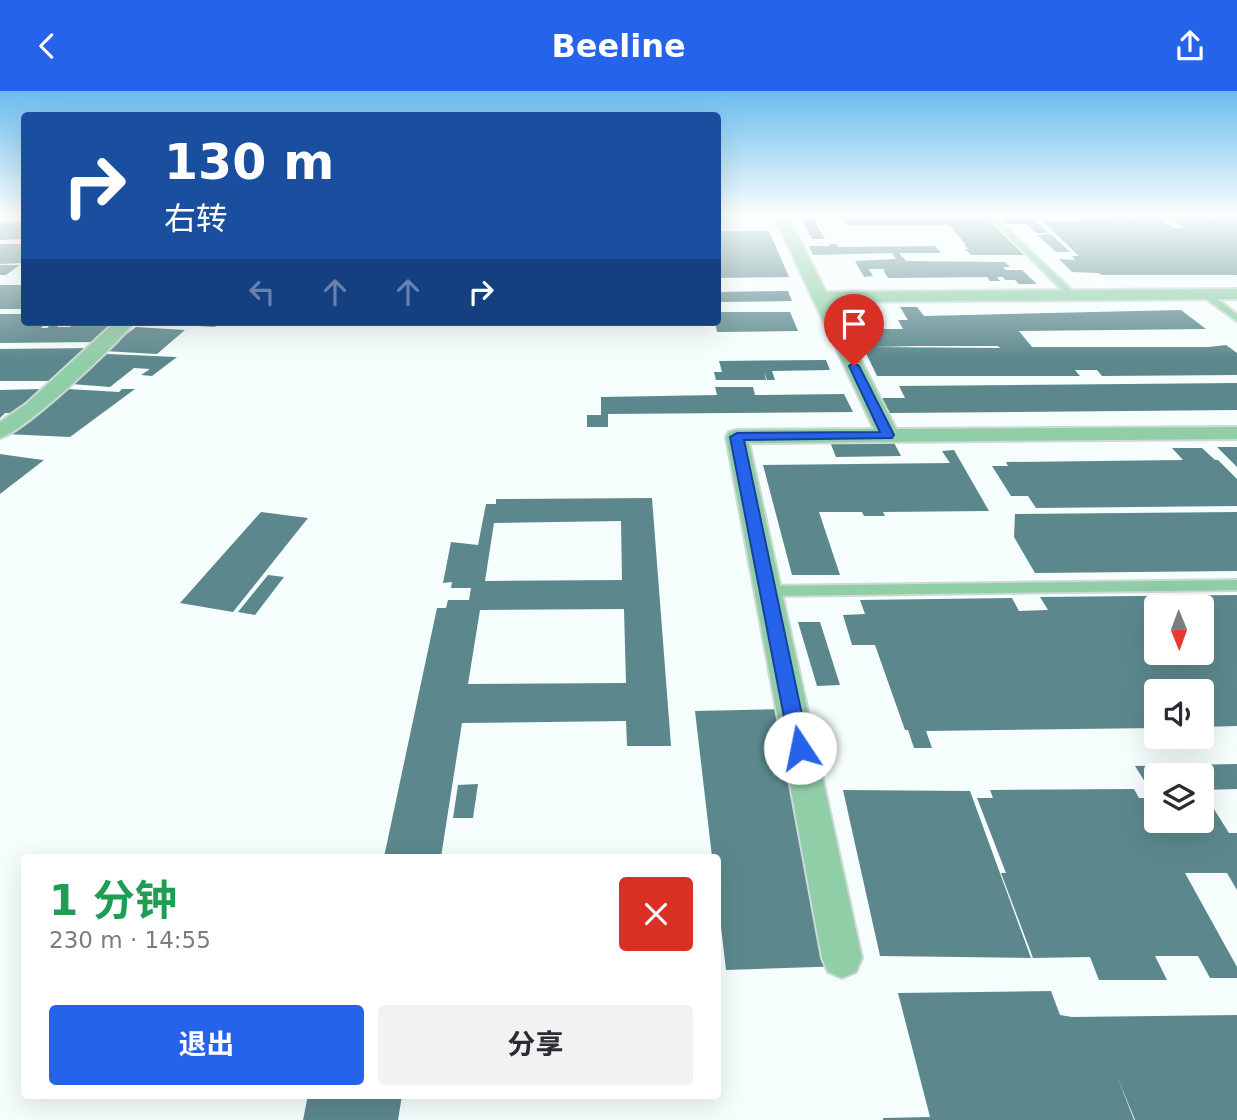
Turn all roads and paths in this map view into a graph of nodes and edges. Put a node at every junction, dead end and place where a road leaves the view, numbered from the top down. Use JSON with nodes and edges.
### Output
{"nodes":[{"id":1,"x":804,"y":264,"type":"edge"},
{"id":2,"x":1041,"y":264,"type":"edge"},
{"id":3,"x":1205,"y":294,"type":"junction"},
{"id":4,"x":1237,"y":294,"type":"edge"},
{"id":5,"x":1072,"y":295,"type":"junction"},
{"id":6,"x":820,"y":297,"type":"junction"},
{"id":7,"x":1237,"y":318,"type":"edge"},
{"id":8,"x":121,"y":326,"type":"edge"},
{"id":9,"x":0,"y":432,"type":"edge"},
{"id":10,"x":1237,"y":432,"type":"edge"},
{"id":11,"x":888,"y":435,"type":"junction"},
{"id":12,"x":1237,"y":586,"type":"edge"},
{"id":13,"x":768,"y":591,"type":"junction"},
{"id":14,"x":842,"y":958,"type":"dead end"}],
"edges":[{"from":1,"to":6,"type":"street"},
{"from":2,"to":5,"type":"lane"},
{"from":3,"to":4,"type":"street"},
{"from":3,"to":5,"type":"street"},
{"from":3,"to":7,"type":"lane"},
{"from":5,"to":6,"type":"street"},
{"from":6,"to":11,"type":"street"},
{"from":8,"to":9,"type":"street"},
{"from":10,"to":11,"type":"street"},
{"from":11,"to":13,"type":"street"},
{"from":12,"to":13,"type":"lane"},
{"from":13,"to":14,"type":"street"}]}
